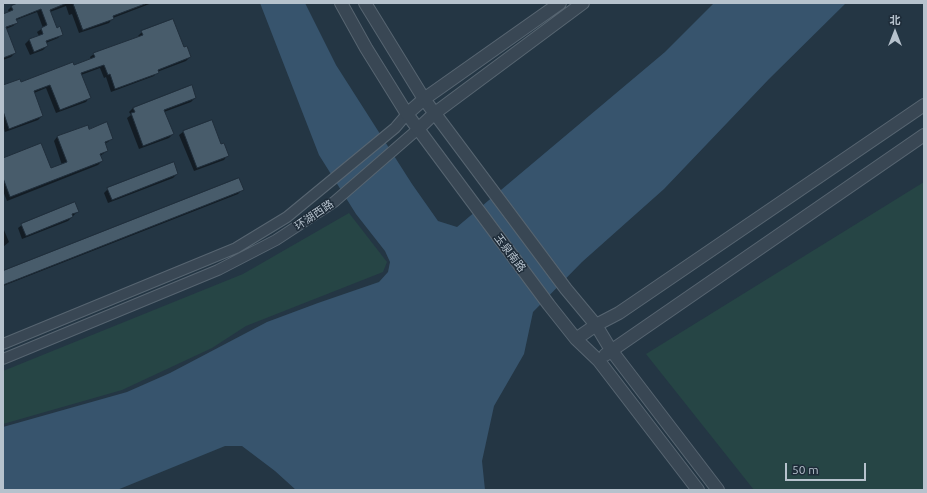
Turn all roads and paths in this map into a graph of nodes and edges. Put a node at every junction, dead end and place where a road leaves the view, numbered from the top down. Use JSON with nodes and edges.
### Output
{"nodes":[{"id":1,"x":341,"y":3,"type":"edge"},
{"id":2,"x":365,"y":3,"type":"edge"},
{"id":3,"x":560,"y":3,"type":"edge"},
{"id":4,"x":583,"y":3,"type":"edge"},
{"id":5,"x":424,"y":99,"type":"junction"},
{"id":6,"x":924,"y":105,"type":"edge"},
{"id":7,"x":435,"y":113,"type":"junction"},
{"id":8,"x":407,"y":114,"type":"junction"},
{"id":9,"x":418,"y":129,"type":"junction"},
{"id":10,"x":924,"y":135,"type":"edge"},
{"id":11,"x":596,"y":325,"type":"junction"},
{"id":12,"x":576,"y":339,"type":"junction"},
{"id":13,"x":3,"y":344,"type":"edge"},
{"id":14,"x":611,"y":350,"type":"junction"},
{"id":15,"x":3,"y":359,"type":"edge"},
{"id":16,"x":599,"y":361,"type":"junction"},
{"id":17,"x":698,"y":490,"type":"edge"},
{"id":18,"x":718,"y":490,"type":"edge"}],
"edges":[{"from":1,"to":8,"type":"street","name":"玉泉南路"},
{"from":2,"to":5,"type":"street"},
{"from":3,"to":5,"type":"street","name":"环湖西路"},
{"from":4,"to":7,"type":"street","name":"环湖西路"},
{"from":5,"to":7,"type":"street"},
{"from":5,"to":8,"type":"street","name":"环湖西路"},
{"from":6,"to":11,"type":"street"},
{"from":7,"to":9,"type":"street","name":"环湖西路"},
{"from":7,"to":11,"type":"street"},
{"from":8,"to":9,"type":"street","name":"玉泉南路"},
{"from":8,"to":13,"type":"street","name":"环湖西路"},
{"from":9,"to":12,"type":"street","name":"玉泉南路"},
{"from":9,"to":15,"type":"street","name":"环湖西路"},
{"from":10,"to":14,"type":"street"},
{"from":11,"to":12,"type":"street"},
{"from":11,"to":14,"type":"street"},
{"from":12,"to":16,"type":"street","name":"玉泉南路"},
{"from":14,"to":16,"type":"street"},
{"from":14,"to":18,"type":"street"},
{"from":16,"to":17,"type":"street","name":"玉泉南路"}]}
